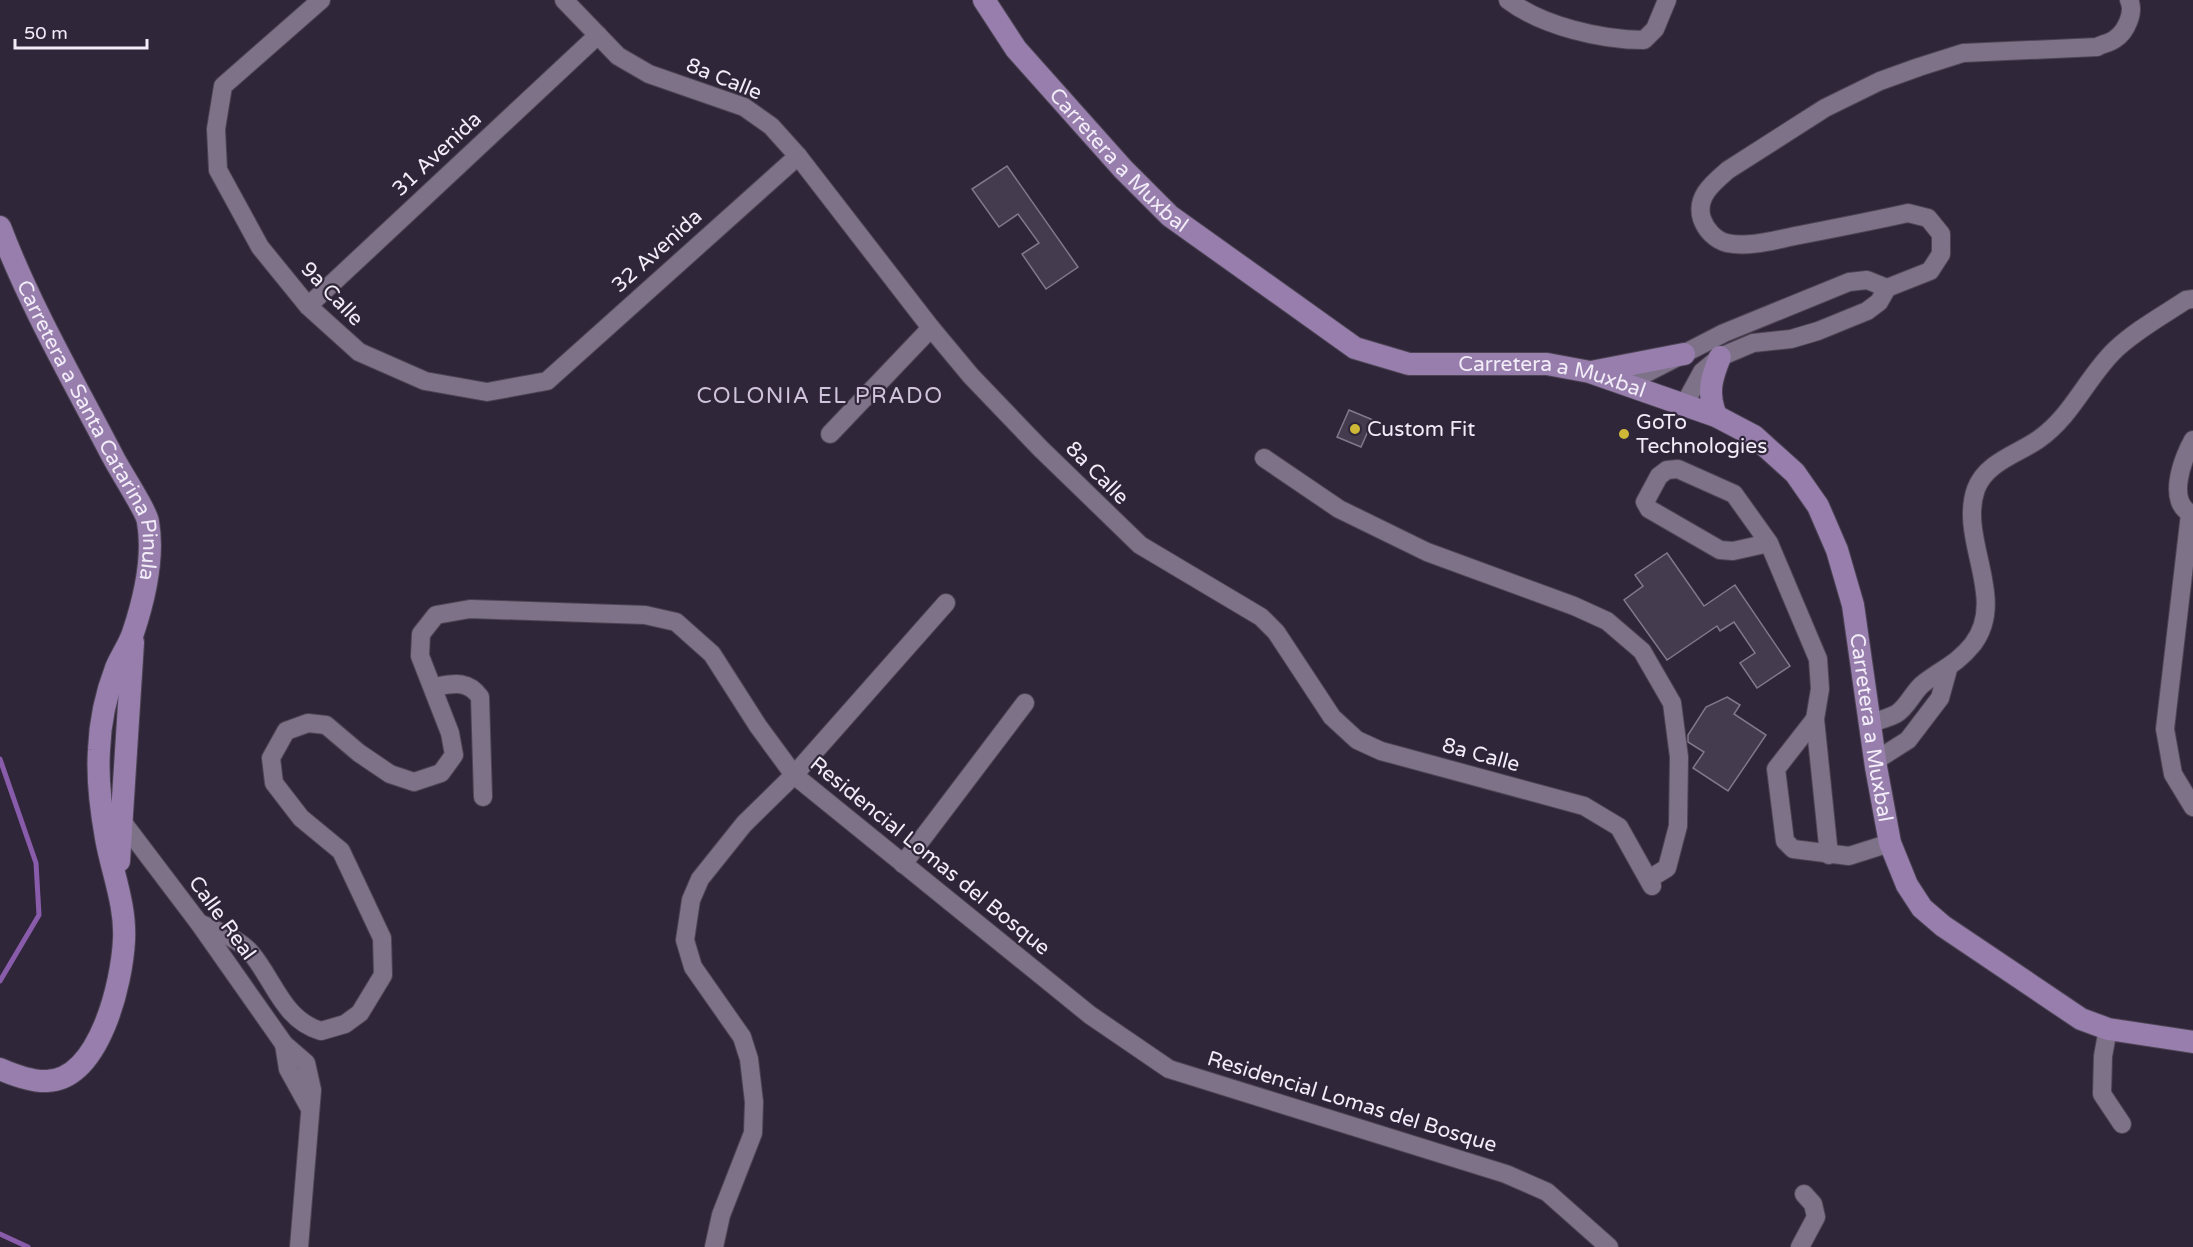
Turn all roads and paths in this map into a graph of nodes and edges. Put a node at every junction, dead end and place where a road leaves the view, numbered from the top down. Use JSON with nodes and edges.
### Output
{"nodes":[{"id":1,"x":321,"y":0,"type":"edge"},
{"id":2,"x":564,"y":0,"type":"edge"},
{"id":3,"x":984,"y":0,"type":"edge"},
{"id":4,"x":1508,"y":0,"type":"edge"},
{"id":5,"x":1667,"y":0,"type":"edge"},
{"id":6,"x":2128,"y":0,"type":"edge"},
{"id":7,"x":598,"y":35,"type":"junction"},
{"id":8,"x":798,"y":156,"type":"junction"},
{"id":9,"x":0,"y":227,"type":"edge"},
{"id":10,"x":1887,"y":288,"type":"junction"},
{"id":11,"x":2193,"y":299,"type":"edge"},
{"id":12,"x":1804,"y":302,"type":"junction"},
{"id":13,"x":308,"y":306,"type":"junction"},
{"id":14,"x":931,"y":328,"type":"junction"},
{"id":15,"x":1818,"y":332,"type":"junction"},
{"id":16,"x":1684,"y":354,"type":"junction"},
{"id":17,"x":1720,"y":357,"type":"junction"},
{"id":18,"x":1590,"y":372,"type":"junction"},
{"id":19,"x":547,"y":381,"type":"joint"},
{"id":20,"x":1625,"y":384,"type":"junction"},
{"id":21,"x":1684,"y":405,"type":"junction"},
{"id":22,"x":1716,"y":416,"type":"junction"},
{"id":23,"x":830,"y":434,"type":"dead end"},
{"id":24,"x":2193,"y":440,"type":"edge"},
{"id":25,"x":1264,"y":458,"type":"dead end"},
{"id":26,"x":2191,"y":514,"type":"edge"},
{"id":27,"x":1769,"y":543,"type":"junction"},
{"id":28,"x":946,"y":603,"type":"dead end"},
{"id":29,"x":132,"y":635,"type":"junction"},
{"id":30,"x":1948,"y":669,"type":"junction"},
{"id":31,"x":433,"y":687,"type":"junction"},
{"id":32,"x":1025,"y":703,"type":"dead end"},
{"id":33,"x":1815,"y":719,"type":"junction"},
{"id":34,"x":1871,"y":723,"type":"junction"},
{"id":35,"x":102,"y":726,"type":"junction"},
{"id":36,"x":127,"y":732,"type":"junction"},
{"id":37,"x":1875,"y":761,"type":"junction"},
{"id":38,"x":123,"y":774,"type":"junction"},
{"id":39,"x":794,"y":775,"type":"junction"},
{"id":40,"x":100,"y":781,"type":"junction"},
{"id":41,"x":483,"y":797,"type":"dead end"},
{"id":42,"x":2193,"y":807,"type":"edge"},
{"id":43,"x":121,"y":820,"type":"junction"},
{"id":44,"x":1890,"y":843,"type":"junction"},
{"id":45,"x":1829,"y":855,"type":"junction"},
{"id":46,"x":903,"y":864,"type":"junction"},
{"id":47,"x":116,"y":874,"type":"junction"},
{"id":48,"x":199,"y":923,"type":"junction"},
{"id":49,"x":2108,"y":1029,"type":"junction"},
{"id":50,"x":2193,"y":1042,"type":"edge"},
{"id":51,"x":0,"y":1069,"type":"edge"},
{"id":52,"x":2122,"y":1124,"type":"dead end"},
{"id":53,"x":1804,"y":1194,"type":"dead end"},
{"id":54,"x":299,"y":1247,"type":"edge"},
{"id":55,"x":714,"y":1247,"type":"edge"},
{"id":56,"x":1609,"y":1247,"type":"edge"},
{"id":57,"x":1800,"y":1247,"type":"edge"}],
"edges":[{"from":1,"to":13,"type":"street","name":"9a Calle"},
{"from":2,"to":7,"type":"street","name":"8a Calle"},
{"from":3,"to":18,"type":"main road","name":"Carretera a Muxbal"},
{"from":4,"to":5,"type":"street"},
{"from":6,"to":10,"type":"street"},
{"from":7,"to":8,"type":"street","name":"8a Calle"},
{"from":7,"to":13,"type":"street","name":"31 Avenida"},
{"from":8,"to":14,"type":"street","name":"8a Calle"},
{"from":8,"to":19,"type":"street","name":"32 Avenida"},
{"from":9,"to":29,"type":"main road","name":"Carretera a Santa Catarina Pinula"},
{"from":10,"to":12,"type":"street"},
{"from":10,"to":15,"type":"street"},
{"from":11,"to":30,"type":"street"},
{"from":12,"to":15,"type":"street"},
{"from":12,"to":16,"type":"street"},
{"from":13,"to":19,"type":"street","name":"9a Calle"},
{"from":14,"to":23,"type":"street"},
{"from":14,"to":25,"type":"street","name":"8a Calle"},
{"from":15,"to":17,"type":"street"},
{"from":16,"to":18,"type":"main road"},
{"from":16,"to":20,"type":"street"},
{"from":17,"to":21,"type":"street"},
{"from":17,"to":22,"type":"main road"},
{"from":18,"to":20,"type":"main road","name":"Carretera a Muxbal"},
{"from":20,"to":21,"type":"main road","name":"Carretera a Muxbal"},
{"from":21,"to":22,"type":"main road","name":"Carretera a Muxbal"},
{"from":22,"to":34,"type":"main road","name":"Carretera a Muxbal"},
{"from":24,"to":26,"type":"street"},
{"from":26,"to":42,"type":"street"},
{"from":27,"to":27,"type":"street"},
{"from":27,"to":33,"type":"street"},
{"from":28,"to":39,"type":"street"},
{"from":29,"to":35,"type":"main road","name":"Carretera a Santa Catarina Pinula"},
{"from":29,"to":36,"type":"main road","name":"Carretera a Santa Catarina Pinula"},
{"from":30,"to":34,"type":"street"},
{"from":30,"to":37,"type":"street"},
{"from":31,"to":39,"type":"street","name":"Residencial Lomas del Bosque"},
{"from":31,"to":41,"type":"street"},
{"from":31,"to":48,"type":"street","name":"Residencial Lomas del Bosque"},
{"from":32,"to":46,"type":"street"},
{"from":33,"to":45,"type":"street"},
{"from":33,"to":45,"type":"street"},
{"from":34,"to":37,"type":"main road","name":"Carretera a Muxbal"},
{"from":35,"to":36,"type":"main road"},
{"from":35,"to":40,"type":"main road","name":"Carretera a Santa Catarina Pinula"},
{"from":36,"to":38,"type":"main road","name":"Carretera a Santa Catarina Pinula"},
{"from":37,"to":44,"type":"main road","name":"Carretera a Muxbal"},
{"from":38,"to":40,"type":"main road"},
{"from":38,"to":43,"type":"main road","name":"Carretera a Santa Catarina Pinula"},
{"from":39,"to":46,"type":"street","name":"Residencial Lomas del Bosque"},
{"from":39,"to":55,"type":"street"},
{"from":40,"to":43,"type":"main road"},
{"from":40,"to":47,"type":"main road","name":"Carretera a Santa Catarina Pinula"},
{"from":43,"to":47,"type":"main road","name":"Carretera a Santa Catarina Pinula"},
{"from":43,"to":48,"type":"street","name":"Calle Real"},
{"from":44,"to":45,"type":"street"},
{"from":44,"to":49,"type":"main road","name":"Carretera a Muxbal"},
{"from":46,"to":56,"type":"street","name":"Residencial Lomas del Bosque"},
{"from":47,"to":51,"type":"main road","name":"Carretera a Santa Catarina Pinula"},
{"from":48,"to":54,"type":"street","name":"Calle Real"},
{"from":49,"to":50,"type":"main road","name":"Carretera a Muxbal"},
{"from":49,"to":52,"type":"street"},
{"from":53,"to":57,"type":"street"}]}
